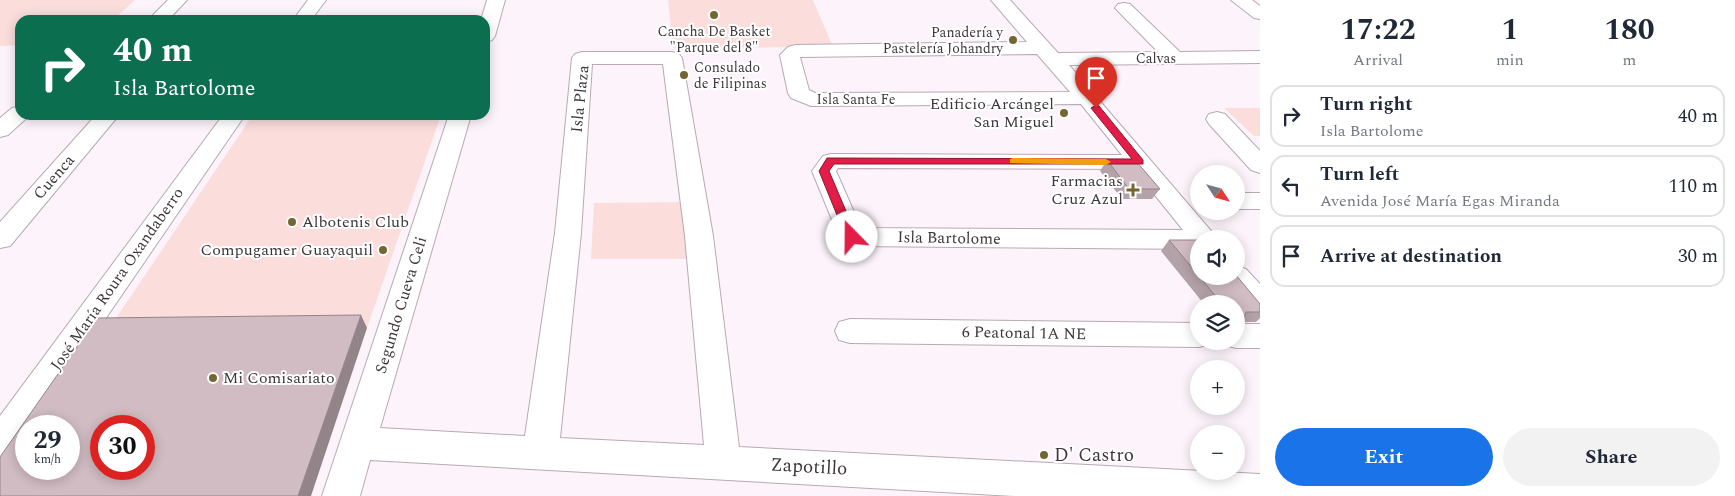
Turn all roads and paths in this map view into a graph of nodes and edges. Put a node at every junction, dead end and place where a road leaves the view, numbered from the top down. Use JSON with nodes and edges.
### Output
{"nodes":[{"id":1,"x":178,"y":0,"type":"edge"},
{"id":2,"x":317,"y":0,"type":"edge"},
{"id":3,"x":496,"y":0,"type":"edge"},
{"id":4,"x":1000,"y":0,"type":"edge"},
{"id":5,"x":1240,"y":0,"type":"edge"},
{"id":6,"x":1124,"y":8,"type":"dead end"},
{"id":7,"x":1260,"y":14,"type":"edge"},
{"id":8,"x":163,"y":15,"type":"edge"},
{"id":9,"x":306,"y":15,"type":"edge"},
{"id":10,"x":490,"y":20,"type":"edge"},
{"id":11,"x":1048,"y":53,"type":"junction"},
{"id":12,"x":1260,"y":57,"type":"edge"},
{"id":13,"x":1174,"y":58,"type":"junction"},
{"id":14,"x":1087,"y":98,"type":"junction"},
{"id":15,"x":15,"y":117,"type":"edge"},
{"id":16,"x":1217,"y":119,"type":"dead end"},
{"id":17,"x":104,"y":120,"type":"edge"},
{"id":18,"x":230,"y":120,"type":"edge"},
{"id":19,"x":458,"y":120,"type":"edge"},
{"id":20,"x":0,"y":130,"type":"edge"},
{"id":21,"x":1139,"y":162,"type":"junction"},
{"id":22,"x":1260,"y":165,"type":"edge"},
{"id":23,"x":1173,"y":201,"type":"junction"},
{"id":24,"x":1190,"y":201,"type":"edge"},
{"id":25,"x":1245,"y":201,"type":"edge"},
{"id":26,"x":1260,"y":201,"type":"edge"},
{"id":27,"x":1197,"y":230,"type":"edge"},
{"id":28,"x":0,"y":239,"type":"edge"},
{"id":29,"x":1190,"y":240,"type":"edge"},
{"id":30,"x":1244,"y":285,"type":"edge"},
{"id":31,"x":1259,"y":301,"type":"edge"},
{"id":32,"x":850,"y":331,"type":"dead end"},
{"id":33,"x":1190,"y":335,"type":"edge"},
{"id":34,"x":1245,"y":336,"type":"edge"},
{"id":35,"x":1260,"y":336,"type":"edge"},
{"id":36,"x":358,"y":443,"type":"junction"},
{"id":37,"x":0,"y":444,"type":"edge"},
{"id":38,"x":540,"y":453,"type":"junction"},
{"id":39,"x":723,"y":462,"type":"junction"},
{"id":40,"x":1260,"y":492,"type":"edge"},
{"id":41,"x":341,"y":496,"type":"edge"}],
"edges":[{"from":1,"to":8,"type":"street"},
{"from":2,"to":9,"type":"street"},
{"from":3,"to":10,"type":"street"},
{"from":4,"to":11,"type":"street"},
{"from":5,"to":7,"type":"street"},
{"from":6,"to":13,"type":"street"},
{"from":11,"to":13,"type":"street","name":"Calvas"},
{"from":11,"to":14,"type":"street"},
{"from":11,"to":14,"type":"street","name":"Isla Santa Fe"},
{"from":12,"to":13,"type":"street","name":"Calvas"},
{"from":14,"to":21,"type":"street"},
{"from":15,"to":20,"type":"street"},
{"from":16,"to":22,"type":"street"},
{"from":17,"to":28,"type":"street","name":"Cuenca"},
{"from":18,"to":37,"type":"street","name":"José María Roura Oxandaberro"},
{"from":19,"to":36,"type":"street","name":"Segundo Cueva Celi"},
{"from":21,"to":23,"type":"street"},
{"from":21,"to":29,"type":"street","name":"Isla Bartolome"},
{"from":23,"to":24,"type":"street"},
{"from":23,"to":27,"type":"street"},
{"from":25,"to":26,"type":"street"},
{"from":30,"to":31,"type":"street"},
{"from":32,"to":33,"type":"street","name":"6 Peatonal 1A NE"},
{"from":34,"to":35,"type":"street"},
{"from":36,"to":38,"type":"street","name":"Zapotillo"},
{"from":36,"to":41,"type":"street","name":"Segundo Cueva Celi"},
{"from":38,"to":39,"type":"street","name":"Zapotillo"},
{"from":38,"to":39,"type":"street","name":"Isla Plaza"},
{"from":39,"to":40,"type":"street","name":"Zapotillo"}]}
